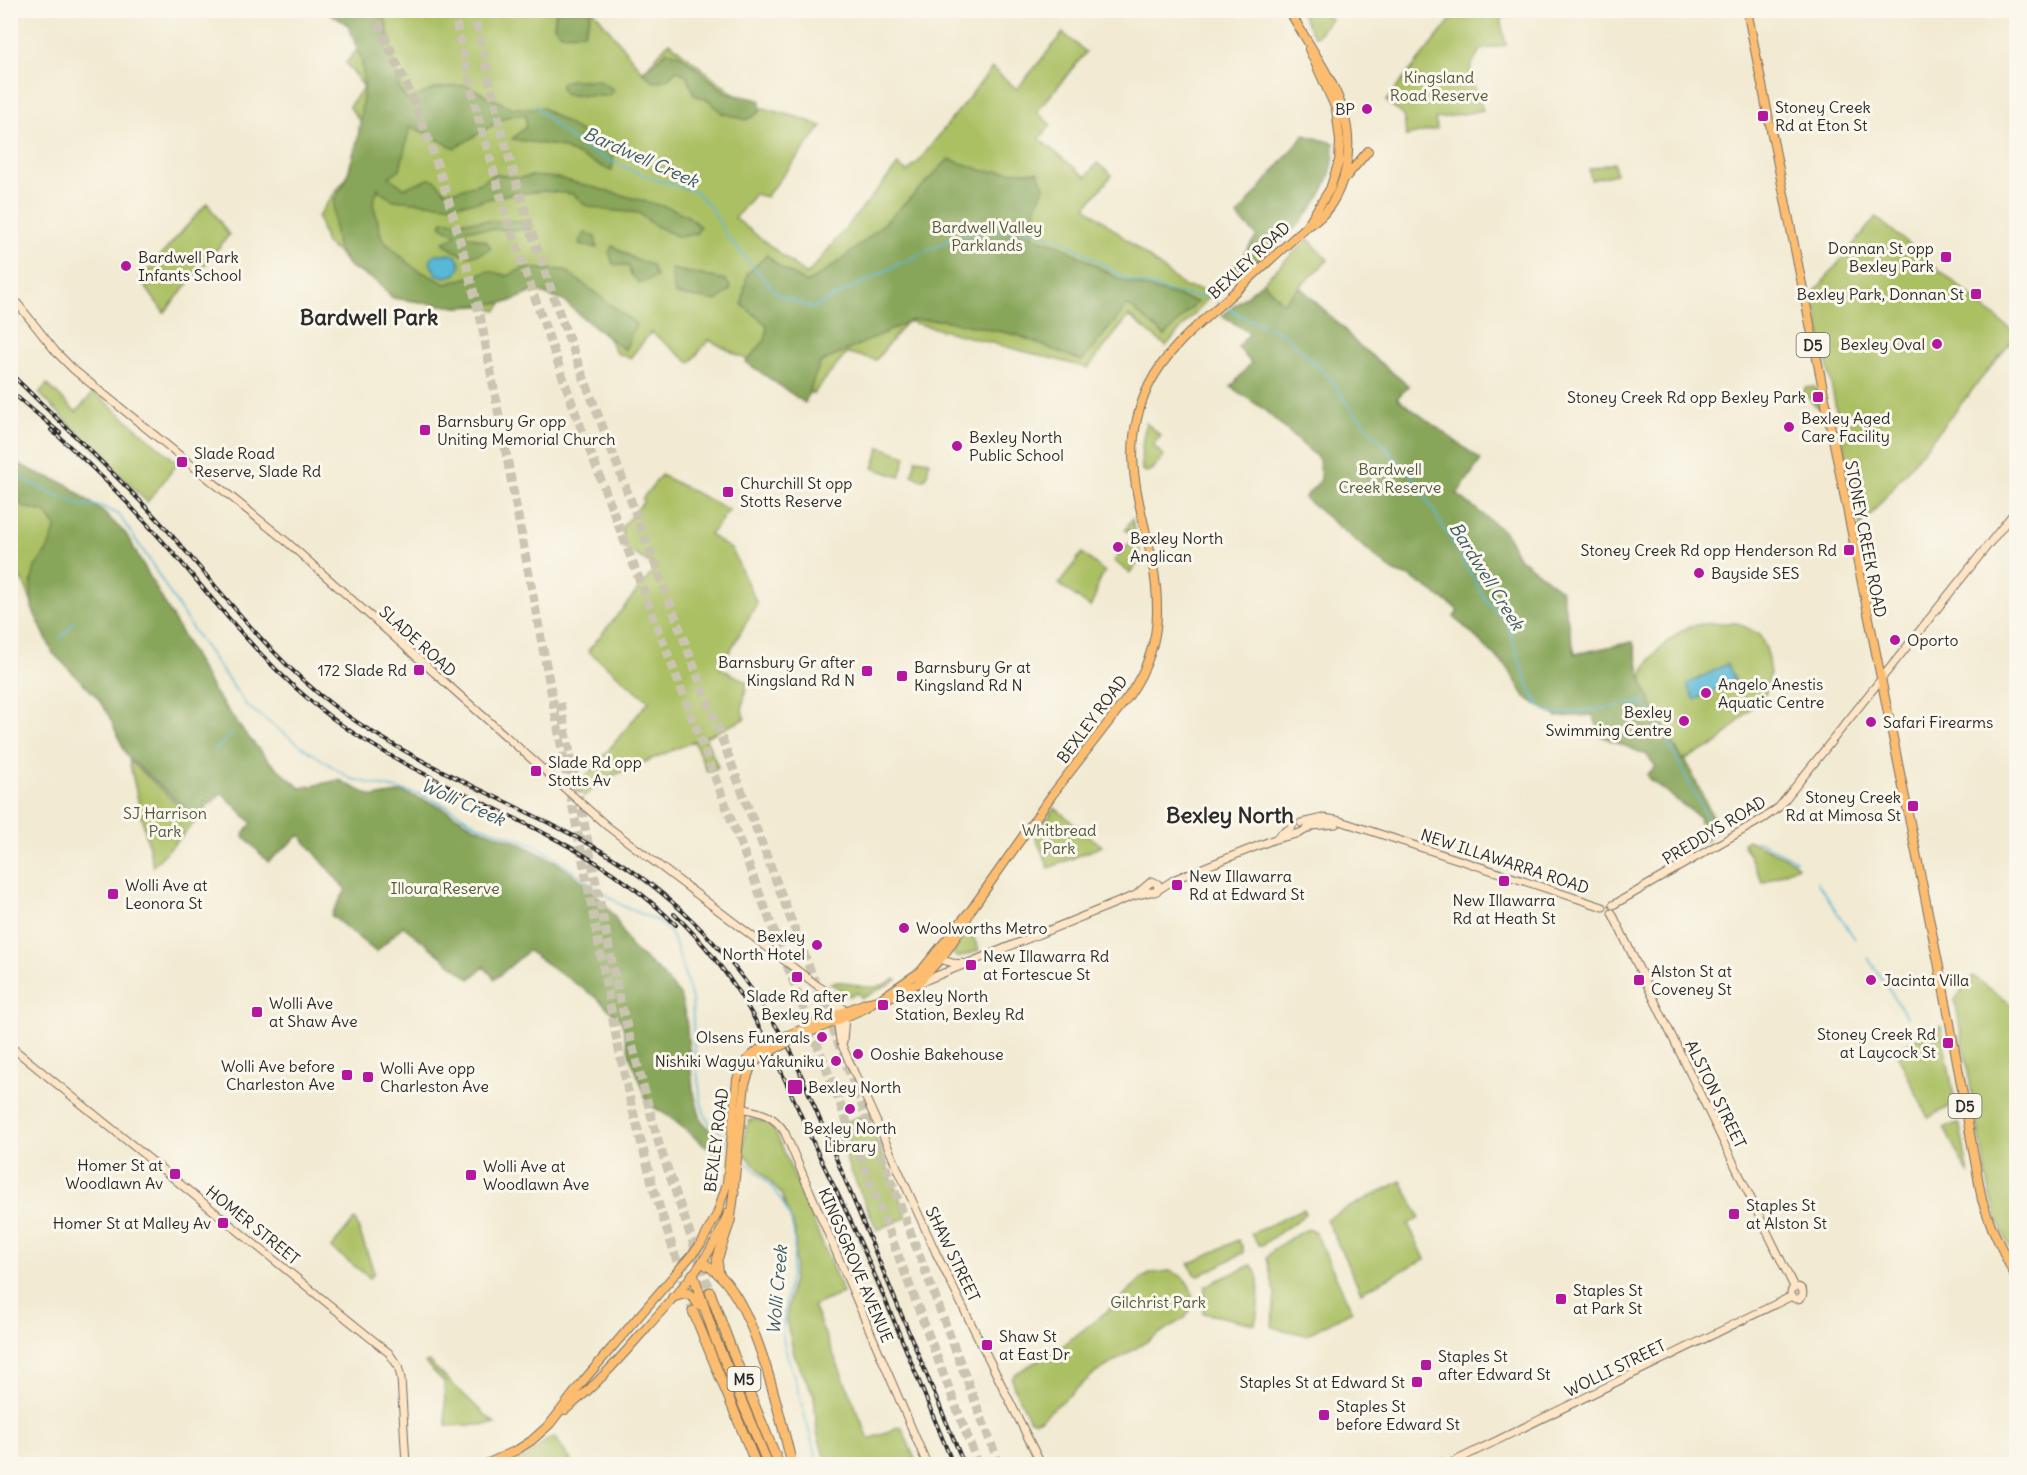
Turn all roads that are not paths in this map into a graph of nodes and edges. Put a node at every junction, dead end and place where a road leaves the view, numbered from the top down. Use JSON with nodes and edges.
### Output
{"nodes":[{"id":1,"x":1289,"y":10,"type":"edge"},
{"id":2,"x":1747,"y":10,"type":"edge"},
{"id":3,"x":1305,"y":40,"type":"junction"},
{"id":4,"x":1368,"y":151,"type":"dead end"},
{"id":5,"x":1342,"y":182,"type":"junction"},
{"id":6,"x":1305,"y":227,"type":"junction"},
{"id":7,"x":10,"y":294,"type":"edge"},
{"id":8,"x":2016,"y":510,"type":"edge"},
{"id":9,"x":1880,"y":680,"type":"junction"},
{"id":10,"x":1175,"y":879,"type":"junction"},
{"id":11,"x":1157,"y":882,"type":"junction"},
{"id":12,"x":1148,"y":883,"type":"junction"},
{"id":13,"x":1153,"y":892,"type":"junction"},
{"id":14,"x":1133,"y":896,"type":"junction"},
{"id":15,"x":1603,"y":907,"type":"joint"},
{"id":16,"x":1612,"y":909,"type":"junction"},
{"id":17,"x":970,"y":910,"type":"junction"},
{"id":18,"x":931,"y":960,"type":"junction"},
{"id":19,"x":945,"y":960,"type":"junction"},
{"id":20,"x":968,"y":962,"type":"junction"},
{"id":21,"x":917,"y":984,"type":"junction"},
{"id":22,"x":876,"y":1001,"type":"junction"},
{"id":23,"x":840,"y":1016,"type":"junction"},
{"id":24,"x":10,"y":1046,"type":"edge"},
{"id":25,"x":737,"y":1107,"type":"junction"},
{"id":26,"x":734,"y":1192,"type":"junction"},
{"id":27,"x":726,"y":1219,"type":"junction"},
{"id":28,"x":692,"y":1259,"type":"junction"},
{"id":29,"x":702,"y":1263,"type":"junction"},
{"id":30,"x":693,"y":1274,"type":"junction"},
{"id":31,"x":721,"y":1277,"type":"junction"},
{"id":32,"x":2016,"y":1279,"type":"edge"},
{"id":33,"x":710,"y":1292,"type":"tunnel mouth"},
{"id":34,"x":1792,"y":1296,"type":"joint"},
{"id":35,"x":673,"y":1298,"type":"junction"},
{"id":36,"x":693,"y":1311,"type":"tunnel mouth"},
{"id":37,"x":708,"y":1320,"type":"junction"},
{"id":38,"x":556,"y":1417,"type":"junction"},
{"id":39,"x":406,"y":1464,"type":"edge"},
{"id":40,"x":486,"y":1464,"type":"edge"},
{"id":41,"x":756,"y":1464,"type":"edge"},
{"id":42,"x":768,"y":1464,"type":"edge"},
{"id":43,"x":779,"y":1464,"type":"edge"},
{"id":44,"x":792,"y":1464,"type":"edge"},
{"id":45,"x":927,"y":1464,"type":"edge"},
{"id":46,"x":1041,"y":1464,"type":"edge"},
{"id":47,"x":1437,"y":1464,"type":"edge"},
{"id":48,"x":1448,"y":1464,"type":"edge"}],
"edges":[{"from":1,"to":3,"type":"main road","name":"BEXLEY ROAD"},
{"from":2,"to":9,"type":"main road","name":"STONEY CREEK ROAD","number":"D5"},
{"from":3,"to":5,"type":"main road","name":"BEXLEY ROAD"},
{"from":3,"to":6,"type":"main road","name":"BEXLEY ROAD"},
{"from":4,"to":5,"type":"main road"},
{"from":5,"to":6,"type":"main road","name":"BEXLEY ROAD"},
{"from":6,"to":17,"type":"main road","name":"BEXLEY ROAD"},
{"from":7,"to":23,"type":"main road","name":"SLADE ROAD"},
{"from":8,"to":9,"type":"main road","name":"PREDDYS ROAD"},
{"from":9,"to":16,"type":"main road","name":"PREDDYS ROAD"},
{"from":9,"to":32,"type":"main road","name":"STONEY CREEK ROAD","number":"D5"},
{"from":10,"to":11,"type":"main road","name":"NEW ILLAWARRA ROAD"},
{"from":10,"to":13,"type":"main road","name":"NEW ILLAWARRA ROAD"},
{"from":10,"to":15,"type":"main road","name":"NEW ILLAWARRA ROAD"},
{"from":11,"to":12,"type":"main road"},
{"from":11,"to":13,"type":"main road"},
{"from":12,"to":13,"type":"main road"},
{"from":12,"to":14,"type":"main road","name":"NEW ILLAWARRA ROAD"},
{"from":13,"to":14,"type":"main road","name":"NEW ILLAWARRA ROAD"},
{"from":14,"to":20,"type":"main road","name":"NEW ILLAWARRA ROAD"},
{"from":15,"to":16,"type":"main road","name":"PREDDYS ROAD"},
{"from":16,"to":34,"type":"main road","name":"ALSTON STREET"},
{"from":17,"to":18,"type":"main road","name":"BEXLEY ROAD"},
{"from":17,"to":19,"type":"main road","name":"BEXLEY ROAD"},
{"from":18,"to":19,"type":"main road"},
{"from":18,"to":22,"type":"main road","name":"BEXLEY ROAD"},
{"from":19,"to":20,"type":"main road"},
{"from":19,"to":21,"type":"main road","name":"BEXLEY ROAD"},
{"from":20,"to":21,"type":"main road","name":"NEW ILLAWARRA ROAD"},
{"from":21,"to":22,"type":"main road","name":"BEXLEY ROAD"},
{"from":22,"to":23,"type":"main road","name":"BEXLEY ROAD"},
{"from":23,"to":25,"type":"main road","name":"BEXLEY ROAD","bridge":true},
{"from":23,"to":46,"type":"main road","name":"SHAW STREET"},
{"from":24,"to":39,"type":"main road","name":"HOMER STREET"},
{"from":25,"to":26,"type":"main road","name":"BEXLEY ROAD"},
{"from":25,"to":28,"type":"main road","name":"BEXLEY ROAD"},
{"from":25,"to":45,"type":"main road","name":"KINGSGROVE AVENUE"},
{"from":26,"to":27,"type":"main road","name":"BEXLEY ROAD"},
{"from":26,"to":31,"type":"highway"},
{"from":27,"to":28,"type":"main road"},
{"from":27,"to":29,"type":"main road","name":"BEXLEY ROAD"},
{"from":28,"to":29,"type":"main road"},
{"from":28,"to":30,"type":"main road"},
{"from":28,"to":38,"type":"main road","name":"BEXLEY ROAD"},
{"from":29,"to":30,"type":"main road","name":"BEXLEY ROAD"},
{"from":29,"to":31,"type":"highway"},
{"from":30,"to":35,"type":"main road","name":"BEXLEY ROAD"},
{"from":30,"to":37,"type":"highway"},
{"from":31,"to":44,"type":"highway"},
{"from":33,"to":43,"type":"highway","number":"M5"},
{"from":34,"to":48,"type":"main road","name":"WOLLI STREET"},
{"from":35,"to":37,"type":"highway"},
{"from":35,"to":38,"type":"main road","name":"BEXLEY ROAD"},
{"from":36,"to":41,"type":"highway","number":"M5"},
{"from":37,"to":42,"type":"highway"},
{"from":38,"to":40,"type":"main road","name":"BEXLEY ROAD"},
{"from":47,"to":48,"type":"main road"}]}
